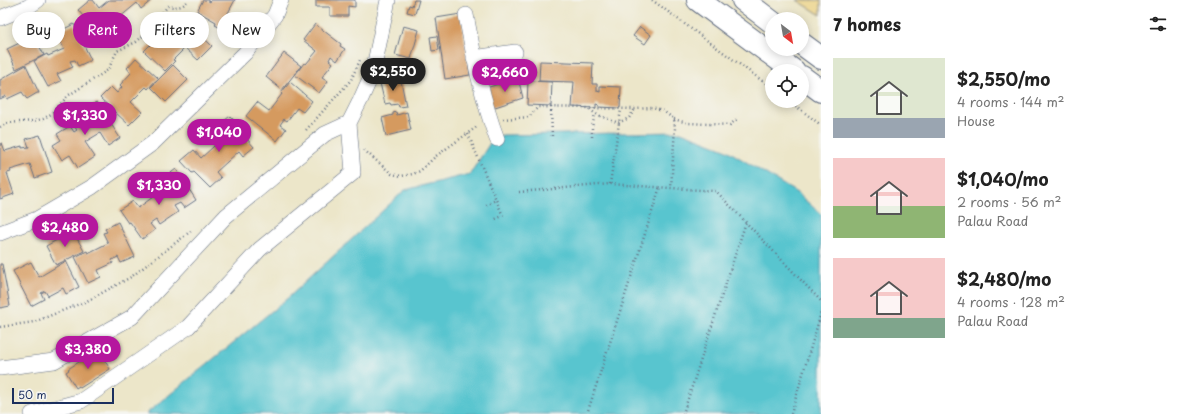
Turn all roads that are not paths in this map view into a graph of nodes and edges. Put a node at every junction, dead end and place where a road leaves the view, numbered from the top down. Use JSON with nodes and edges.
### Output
{"nodes":[{"id":1,"x":38,"y":0,"type":"edge"},
{"id":2,"x":281,"y":0,"type":"edge"},
{"id":3,"x":388,"y":0,"type":"edge"},
{"id":4,"x":698,"y":0,"type":"edge"},
{"id":5,"x":743,"y":0,"type":"edge"},
{"id":6,"x":466,"y":15,"type":"dead end"},
{"id":7,"x":765,"y":17,"type":"edge"},
{"id":8,"x":0,"y":18,"type":"edge"},
{"id":9,"x":809,"y":49,"type":"edge"},
{"id":10,"x":514,"y":52,"type":"dead end"},
{"id":11,"x":474,"y":58,"type":"junction"},
{"id":12,"x":821,"y":58,"type":"edge"},
{"id":13,"x":785,"y":64,"type":"edge"},
{"id":14,"x":809,"y":82,"type":"edge"},
{"id":15,"x":821,"y":91,"type":"edge"},
{"id":16,"x":349,"y":123,"type":"junction"},
{"id":17,"x":497,"y":139,"type":"dead end"},
{"id":18,"x":0,"y":233,"type":"edge"},
{"id":19,"x":0,"y":368,"type":"edge"},
{"id":20,"x":32,"y":414,"type":"edge"}],
"edges":[{"from":1,"to":8,"type":"street"},
{"from":2,"to":18,"type":"street"},
{"from":3,"to":16,"type":"street"},
{"from":4,"to":13,"type":"highway"},
{"from":5,"to":7,"type":"highway"},
{"from":6,"to":11,"type":"street"},
{"from":9,"to":12,"type":"highway"},
{"from":10,"to":11,"type":"street"},
{"from":11,"to":17,"type":"street"},
{"from":14,"to":15,"type":"highway"},
{"from":16,"to":19,"type":"street"},
{"from":16,"to":20,"type":"street"}]}
